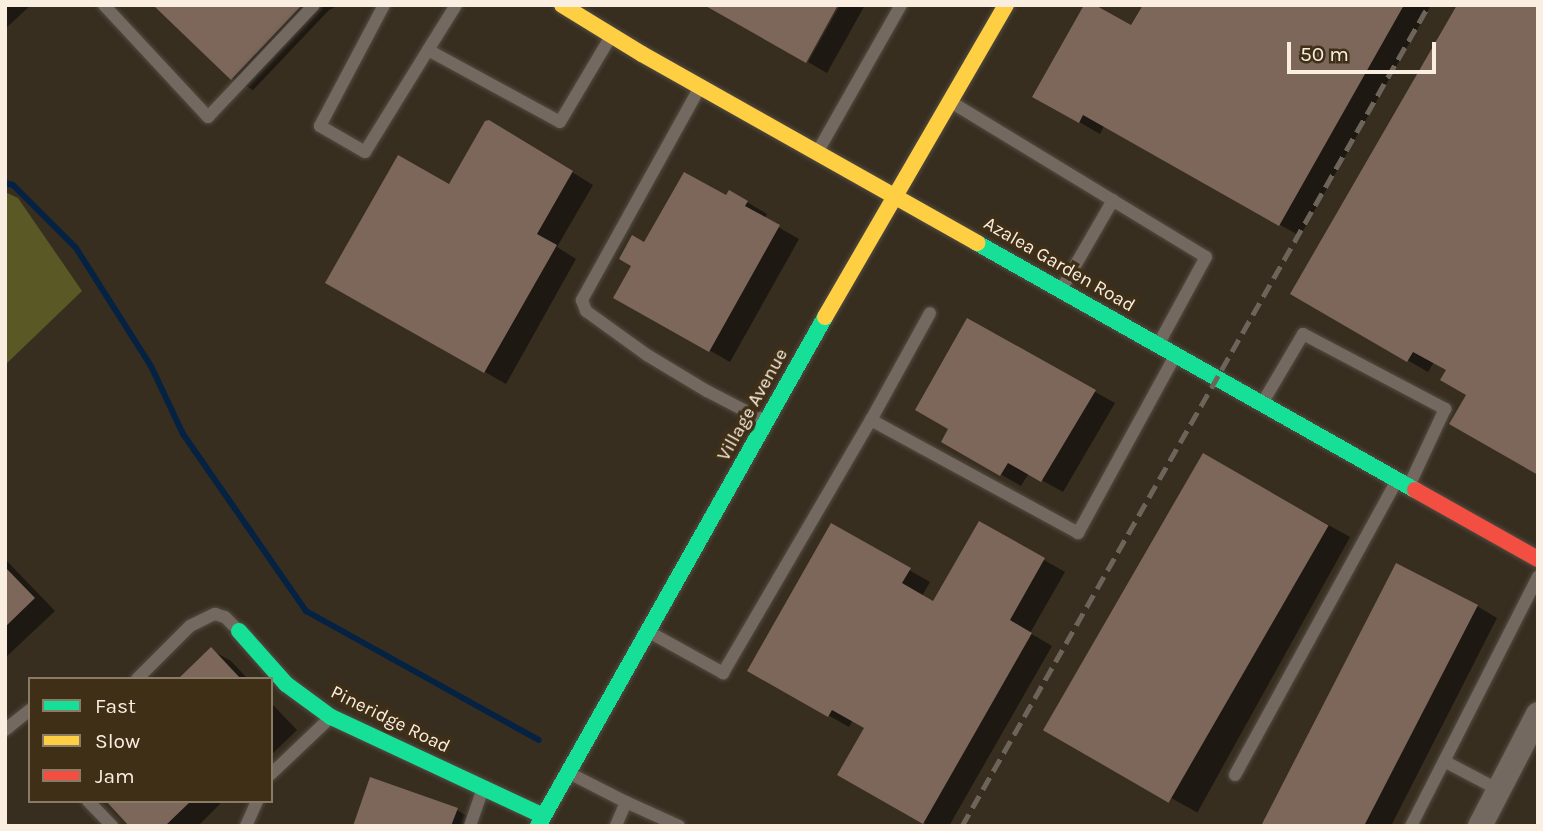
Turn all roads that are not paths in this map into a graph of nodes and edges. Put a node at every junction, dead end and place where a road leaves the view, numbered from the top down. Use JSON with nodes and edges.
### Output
{"nodes":[{"id":1,"x":104,"y":5,"type":"edge"},
{"id":2,"x":314,"y":5,"type":"edge"},
{"id":3,"x":384,"y":5,"type":"edge"},
{"id":4,"x":456,"y":5,"type":"edge"},
{"id":5,"x":901,"y":5,"type":"edge"},
{"id":6,"x":1006,"y":5,"type":"edge"},
{"id":7,"x":571,"y":8,"type":"edge"},
{"id":8,"x":611,"y":35,"type":"junction"},
{"id":9,"x":428,"y":50,"type":"junction"},
{"id":10,"x":701,"y":87,"type":"junction"},
{"id":11,"x":949,"y":101,"type":"junction"},
{"id":12,"x":817,"y":152,"type":"junction"},
{"id":13,"x":893,"y":195,"type":"junction"},
{"id":14,"x":1113,"y":200,"type":"junction"},
{"id":15,"x":1061,"y":291,"type":"junction"},
{"id":16,"x":930,"y":313,"type":"dead end"},
{"id":17,"x":1158,"y":345,"type":"junction"},
{"id":18,"x":1176,"y":355,"type":"junction"},
{"id":19,"x":1261,"y":404,"type":"junction"},
{"id":20,"x":872,"y":420,"type":"junction"},
{"id":21,"x":768,"y":422,"type":"junction"},
{"id":22,"x":1403,"y":483,"type":"junction"},
{"id":23,"x":1538,"y":559,"type":"edge"},
{"id":24,"x":1538,"y":577,"type":"edge"},
{"id":25,"x":239,"y":631,"type":"joint"},
{"id":26,"x":649,"y":631,"type":"junction"},
{"id":27,"x":139,"y":677,"type":"edge"},
{"id":28,"x":28,"y":712,"type":"edge"},
{"id":29,"x":1538,"y":714,"type":"edge"},
{"id":30,"x":331,"y":717,"type":"junction"},
{"id":31,"x":5,"y":730,"type":"edge"},
{"id":32,"x":1444,"y":761,"type":"junction"},
{"id":33,"x":273,"y":772,"type":"edge"},
{"id":34,"x":568,"y":772,"type":"junction"},
{"id":35,"x":1235,"y":775,"type":"dead end"},
{"id":36,"x":483,"y":788,"type":"junction"},
{"id":37,"x":1499,"y":790,"type":"junction"},
{"id":38,"x":626,"y":802,"type":"junction"},
{"id":39,"x":90,"y":803,"type":"edge"},
{"id":40,"x":256,"y":803,"type":"edge"},
{"id":41,"x":540,"y":821,"type":"edge"},
{"id":42,"x":112,"y":826,"type":"edge"},
{"id":43,"x":246,"y":826,"type":"edge"},
{"id":44,"x":470,"y":826,"type":"edge"},
{"id":45,"x":616,"y":826,"type":"edge"},
{"id":46,"x":679,"y":826,"type":"edge"},
{"id":47,"x":1411,"y":826,"type":"edge"},
{"id":48,"x":1480,"y":826,"type":"edge"}],
"edges":[{"from":1,"to":2,"type":"lane"},
{"from":3,"to":9,"type":"lane"},
{"from":4,"to":9,"type":"lane"},
{"from":5,"to":12,"type":"lane"},
{"from":6,"to":11,"type":"street","name":"Village Avenue"},
{"from":7,"to":8,"type":"street","name":"Azalea Garden Road"},
{"from":8,"to":9,"type":"lane"},
{"from":8,"to":10,"type":"street","name":"Azalea Garden Road"},
{"from":10,"to":12,"type":"street","name":"Azalea Garden Road"},
{"from":10,"to":21,"type":"lane"},
{"from":11,"to":13,"type":"street","name":"Village Avenue"},
{"from":11,"to":14,"type":"lane"},
{"from":12,"to":13,"type":"street","name":"Azalea Garden Road"},
{"from":13,"to":15,"type":"street","name":"Azalea Garden Road"},
{"from":13,"to":21,"type":"street","name":"Village Avenue"},
{"from":14,"to":15,"type":"lane"},
{"from":14,"to":17,"type":"lane"},
{"from":15,"to":17,"type":"street","name":"Azalea Garden Road"},
{"from":16,"to":20,"type":"lane"},
{"from":17,"to":18,"type":"street","name":"Azalea Garden Road"},
{"from":18,"to":19,"type":"street","name":"Azalea Garden Road"},
{"from":18,"to":20,"type":"lane"},
{"from":19,"to":22,"type":"street","name":"Azalea Garden Road"},
{"from":19,"to":22,"type":"lane"},
{"from":20,"to":26,"type":"lane"},
{"from":21,"to":26,"type":"street","name":"Village Avenue"},
{"from":22,"to":23,"type":"street","name":"Azalea Garden Road"},
{"from":22,"to":35,"type":"lane"},
{"from":24,"to":32,"type":"lane"},
{"from":25,"to":27,"type":"lane"},
{"from":25,"to":30,"type":"street","name":"Pineridge Road"},
{"from":26,"to":34,"type":"street","name":"Village Avenue"},
{"from":28,"to":31,"type":"lane"},
{"from":29,"to":37,"type":"street"},
{"from":30,"to":33,"type":"lane"},
{"from":30,"to":36,"type":"street","name":"Pineridge Road"},
{"from":32,"to":37,"type":"lane"},
{"from":32,"to":47,"type":"lane"},
{"from":34,"to":38,"type":"lane"},
{"from":34,"to":41,"type":"street","name":"Village Avenue"},
{"from":36,"to":41,"type":"street","name":"Pineridge Road"},
{"from":36,"to":44,"type":"lane"},
{"from":37,"to":48,"type":"street"},
{"from":38,"to":45,"type":"lane"},
{"from":38,"to":46,"type":"lane"},
{"from":39,"to":42,"type":"lane"},
{"from":40,"to":43,"type":"lane"}]}
